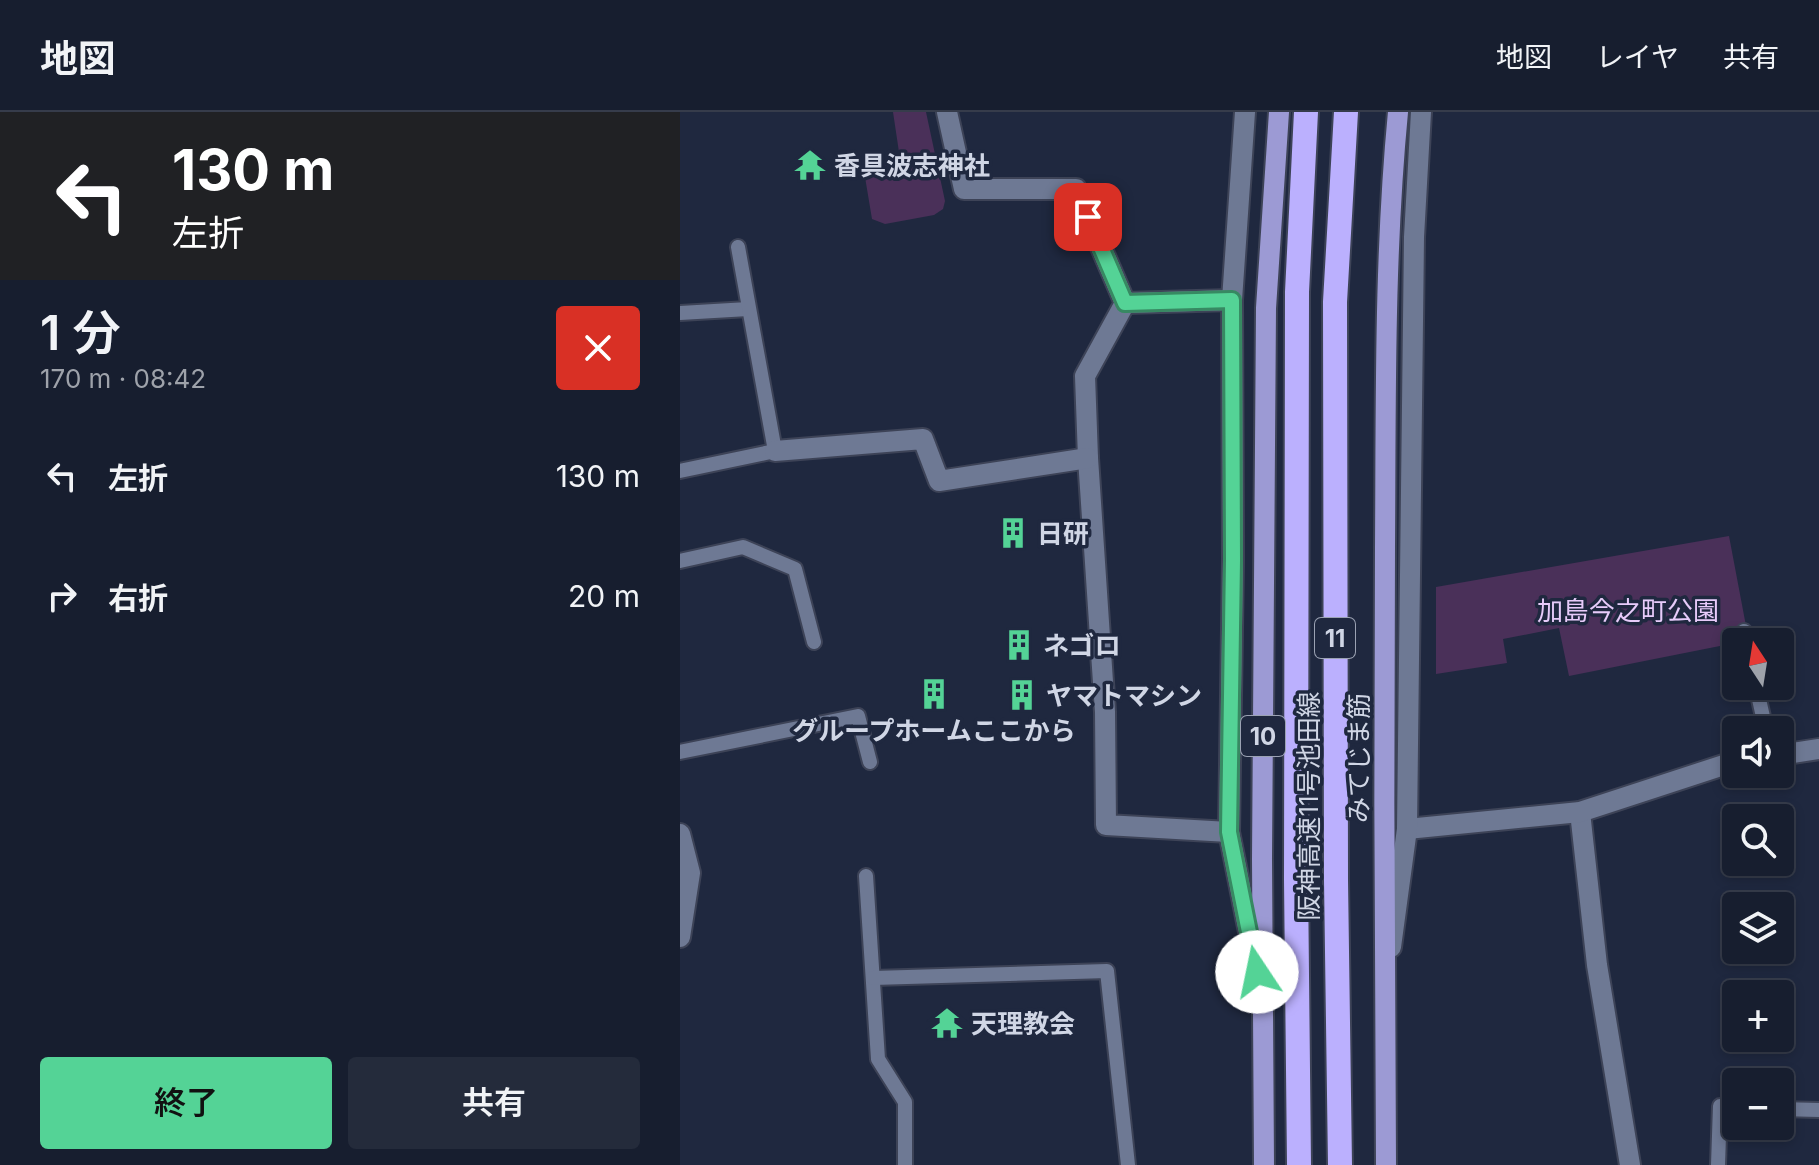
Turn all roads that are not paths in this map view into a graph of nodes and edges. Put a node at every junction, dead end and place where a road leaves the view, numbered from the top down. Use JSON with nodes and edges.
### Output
{"nodes":[{"id":1,"x":947,"y":112,"type":"edge"},
{"id":2,"x":1245,"y":112,"type":"edge"},
{"id":3,"x":1279,"y":112,"type":"edge"},
{"id":4,"x":1306,"y":112,"type":"edge"},
{"id":5,"x":1346,"y":112,"type":"edge"},
{"id":6,"x":1398,"y":112,"type":"edge"},
{"id":7,"x":1421,"y":112,"type":"edge"},
{"id":8,"x":738,"y":247,"type":"dead end"},
{"id":9,"x":1232,"y":300,"type":"junction"},
{"id":10,"x":1125,"y":303,"type":"junction"},
{"id":11,"x":748,"y":309,"type":"junction"},
{"id":12,"x":680,"y":313,"type":"edge"},
{"id":13,"x":775,"y":451,"type":"junction"},
{"id":14,"x":1088,"y":458,"type":"junction"},
{"id":15,"x":680,"y":471,"type":"edge"},
{"id":16,"x":680,"y":561,"type":"edge"},
{"id":17,"x":814,"y":642,"type":"dead end"},
{"id":18,"x":1819,"y":749,"type":"edge"},
{"id":19,"x":680,"y":752,"type":"edge"},
{"id":20,"x":1794,"y":753,"type":"edge"},
{"id":21,"x":870,"y":762,"type":"dead end"},
{"id":22,"x":1722,"y":766,"type":"edge"},
{"id":23,"x":1580,"y":812,"type":"junction"},
{"id":24,"x":1407,"y":829,"type":"junction"},
{"id":25,"x":1229,"y":832,"type":"junction"},
{"id":26,"x":680,"y":834,"type":"edge"},
{"id":27,"x":866,"y":876,"type":"dead end"},
{"id":28,"x":680,"y":937,"type":"edge"},
{"id":29,"x":873,"y":978,"type":"junction"},
{"id":30,"x":1385,"y":993,"type":"junction"},
{"id":31,"x":1262,"y":1000,"type":"junction"},
{"id":32,"x":1722,"y":1106,"type":"edge"},
{"id":33,"x":1794,"y":1109,"type":"edge"},
{"id":34,"x":1819,"y":1110,"type":"edge"},
{"id":35,"x":905,"y":1165,"type":"edge"},
{"id":36,"x":1128,"y":1165,"type":"edge"},
{"id":37,"x":1264,"y":1165,"type":"edge"},
{"id":38,"x":1299,"y":1165,"type":"edge"},
{"id":39,"x":1340,"y":1165,"type":"edge"},
{"id":40,"x":1386,"y":1165,"type":"edge"},
{"id":41,"x":1630,"y":1165,"type":"edge"},
{"id":42,"x":1718,"y":1165,"type":"edge"}],
"edges":[{"from":1,"to":10,"type":"street"},
{"from":2,"to":9,"type":"street"},
{"from":3,"to":31,"type":"main road","number":"10"},
{"from":4,"to":38,"type":"highway","name":"阪神高速11号池田線","number":"11"},
{"from":5,"to":39,"type":"highway","name":"阪神高速11号池田線","number":"11"},
{"from":6,"to":30,"type":"main road","name":"みてじま筋"},
{"from":7,"to":24,"type":"street"},
{"from":8,"to":11,"type":"lane"},
{"from":9,"to":10,"type":"street"},
{"from":9,"to":25,"type":"street"},
{"from":10,"to":14,"type":"street"},
{"from":11,"to":12,"type":"lane"},
{"from":11,"to":13,"type":"lane"},
{"from":13,"to":14,"type":"street"},
{"from":13,"to":15,"type":"lane"},
{"from":14,"to":25,"type":"street"},
{"from":16,"to":17,"type":"lane"},
{"from":18,"to":20,"type":"street"},
{"from":19,"to":21,"type":"lane"},
{"from":22,"to":23,"type":"street"},
{"from":23,"to":24,"type":"street"},
{"from":23,"to":41,"type":"street"},
{"from":24,"to":30,"type":"street"},
{"from":25,"to":31,"type":"street"},
{"from":26,"to":28,"type":"street"},
{"from":27,"to":29,"type":"lane"},
{"from":29,"to":35,"type":"lane"},
{"from":29,"to":36,"type":"lane"},
{"from":30,"to":40,"type":"main road","name":"みてじま筋"},
{"from":31,"to":37,"type":"main road","number":"10"},
{"from":32,"to":42,"type":"lane"},
{"from":33,"to":34,"type":"lane"}]}
